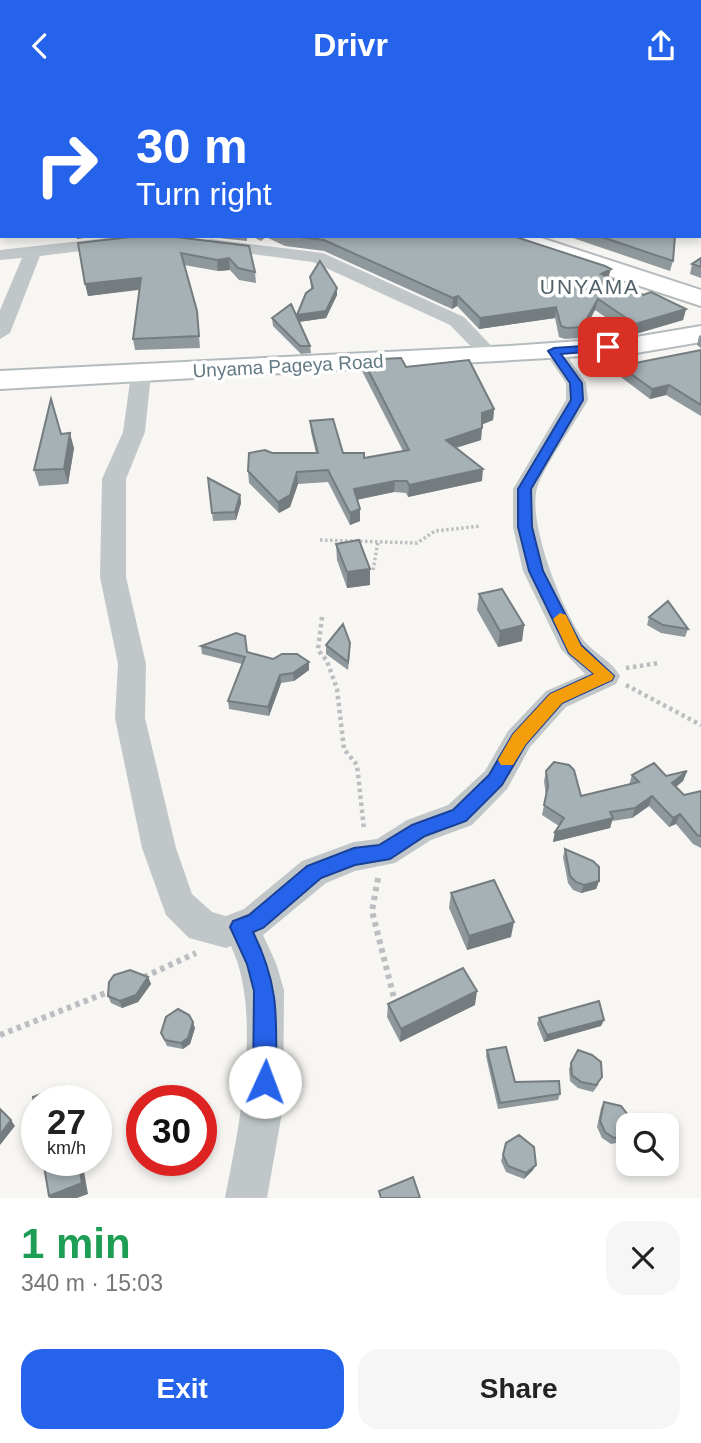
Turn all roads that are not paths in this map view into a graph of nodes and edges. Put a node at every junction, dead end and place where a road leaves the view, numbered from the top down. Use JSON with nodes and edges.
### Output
{"nodes":[{"id":1,"x":517,"y":238,"type":"edge"},
{"id":2,"x":138,"y":239,"type":"edge"},
{"id":3,"x":199,"y":242,"type":"edge"},
{"id":4,"x":33,"y":252,"type":"junction"},
{"id":5,"x":0,"y":254,"type":"edge"},
{"id":6,"x":701,"y":298,"type":"edge"},
{"id":7,"x":0,"y":333,"type":"edge"},
{"id":8,"x":701,"y":334,"type":"edge"},
{"id":9,"x":554,"y":351,"type":"junction"},
{"id":10,"x":490,"y":355,"type":"junction"},
{"id":11,"x":141,"y":374,"type":"junction"},
{"id":12,"x":0,"y":380,"type":"edge"},
{"id":13,"x":240,"y":927,"type":"junction"},
{"id":14,"x":246,"y":1198,"type":"edge"}],
"edges":[{"from":1,"to":6,"type":"street"},
{"from":2,"to":4,"type":"street"},
{"from":3,"to":10,"type":"street"},
{"from":4,"to":5,"type":"street"},
{"from":4,"to":7,"type":"street"},
{"from":8,"to":9,"type":"street","name":"Unyama Pageya Road"},
{"from":9,"to":10,"type":"street","name":"Unyama Pageya Road"},
{"from":9,"to":13,"type":"street"},
{"from":10,"to":11,"type":"street","name":"Unyama Pageya Road"},
{"from":11,"to":12,"type":"street","name":"Unyama Pageya Road"},
{"from":11,"to":13,"type":"street"},
{"from":13,"to":14,"type":"street"}]}
